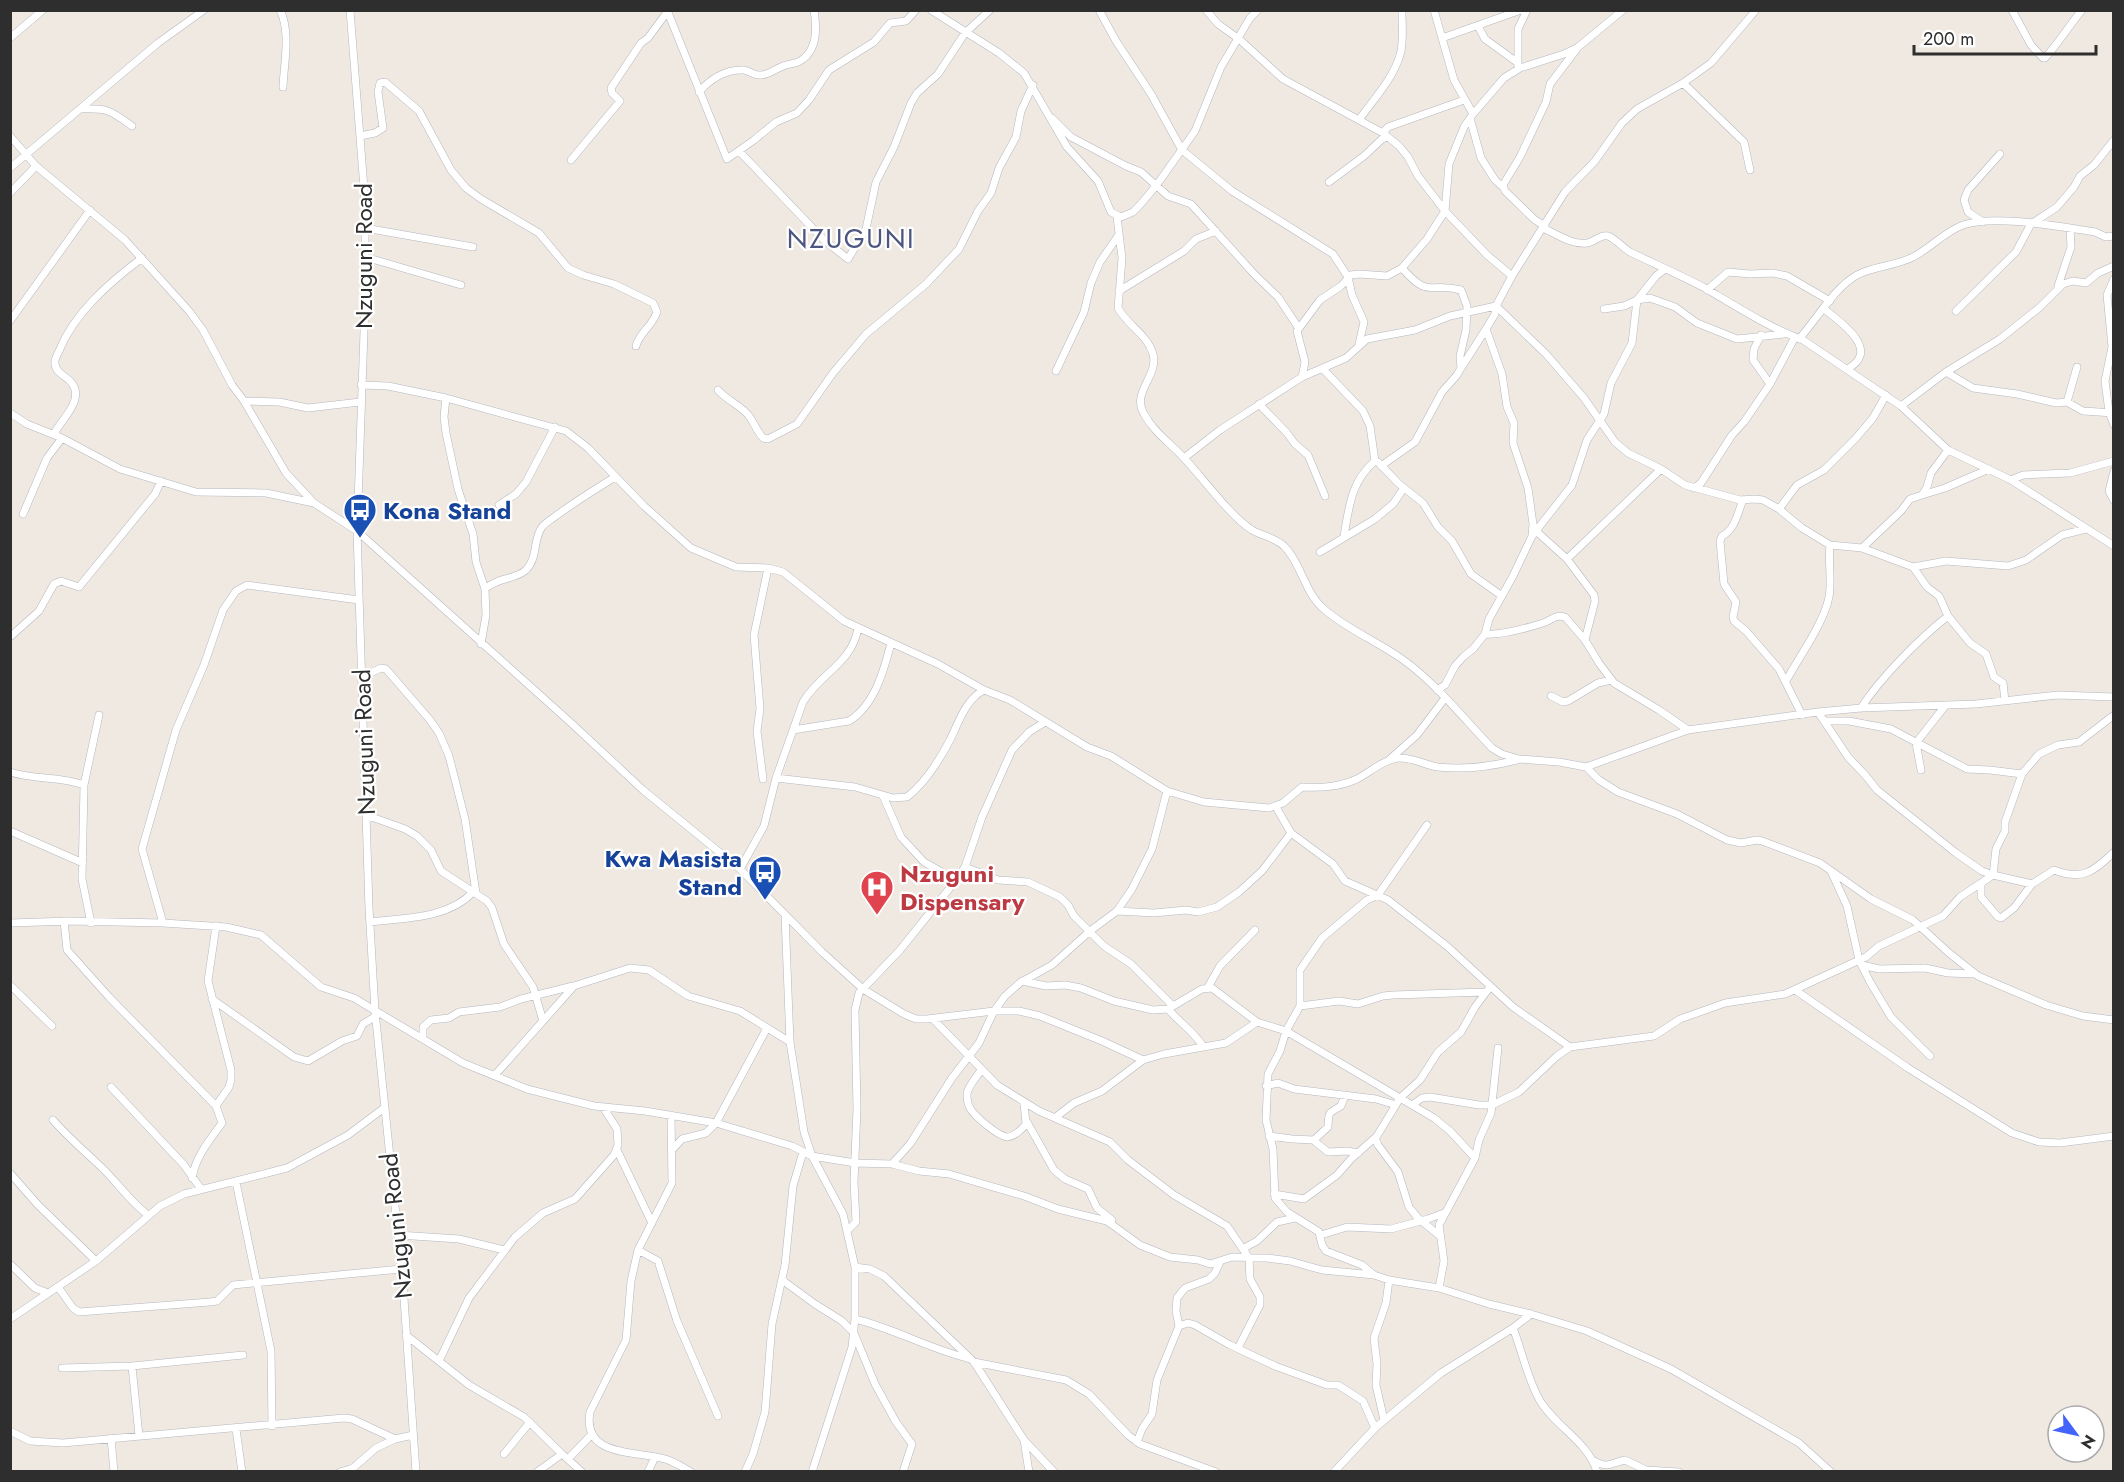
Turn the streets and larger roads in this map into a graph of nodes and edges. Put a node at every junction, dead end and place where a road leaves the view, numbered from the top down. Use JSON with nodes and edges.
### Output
{"nodes":[{"id":1,"x":43,"y":10,"type":"edge"},
{"id":2,"x":204,"y":10,"type":"edge"},
{"id":3,"x":280,"y":10,"type":"edge"},
{"id":4,"x":350,"y":10,"type":"edge"},
{"id":5,"x":814,"y":10,"type":"edge"},
{"id":6,"x":916,"y":10,"type":"edge"},
{"id":7,"x":932,"y":10,"type":"edge"},
{"id":8,"x":990,"y":10,"type":"edge"},
{"id":9,"x":1099,"y":10,"type":"edge"},
{"id":10,"x":1206,"y":10,"type":"edge"},
{"id":11,"x":1258,"y":10,"type":"edge"},
{"id":12,"x":1434,"y":10,"type":"edge"},
{"id":13,"x":1521,"y":10,"type":"edge"},
{"id":14,"x":1527,"y":10,"type":"edge"},
{"id":15,"x":1623,"y":10,"type":"edge"},
{"id":16,"x":1756,"y":10,"type":"edge"},
{"id":17,"x":2012,"y":10,"type":"edge"},
{"id":18,"x":2082,"y":10,"type":"edge"},
{"id":19,"x":668,"y":11,"type":"edge"},
{"id":20,"x":1402,"y":12,"type":"dead end"},
{"id":21,"x":1478,"y":26,"type":"junction"},
{"id":22,"x":965,"y":33,"type":"junction"},
{"id":23,"x":10,"y":38,"type":"edge"},
{"id":24,"x":1442,"y":38,"type":"junction"},
{"id":25,"x":1239,"y":39,"type":"junction"},
{"id":26,"x":1577,"y":48,"type":"junction"},
{"id":27,"x":1518,"y":66,"type":"junction"},
{"id":28,"x":1683,"y":83,"type":"junction"},
{"id":29,"x":1033,"y":85,"type":"junction"},
{"id":30,"x":283,"y":87,"type":"dead end"},
{"id":31,"x":699,"y":92,"type":"junction"},
{"id":32,"x":1464,"y":100,"type":"junction"},
{"id":33,"x":80,"y":109,"type":"junction"},
{"id":34,"x":1471,"y":116,"type":"junction"},
{"id":35,"x":1050,"y":117,"type":"junction"},
{"id":36,"x":1359,"y":120,"type":"junction"},
{"id":37,"x":132,"y":126,"type":"dead end"},
{"id":38,"x":1386,"y":135,"type":"junction"},
{"id":39,"x":10,"y":136,"type":"edge"},
{"id":40,"x":360,"y":136,"type":"junction"},
{"id":41,"x":2114,"y":140,"type":"edge"},
{"id":42,"x":1182,"y":150,"type":"junction"},
{"id":43,"x":739,"y":151,"type":"junction"},
{"id":44,"x":2000,"y":154,"type":"dead end"},
{"id":45,"x":26,"y":155,"type":"junction"},
{"id":46,"x":571,"y":160,"type":"dead end"},
{"id":47,"x":36,"y":166,"type":"junction"},
{"id":48,"x":10,"y":168,"type":"edge"},
{"id":49,"x":1750,"y":170,"type":"dead end"},
{"id":50,"x":1329,"y":182,"type":"dead end"},
{"id":51,"x":1156,"y":186,"type":"junction"},
{"id":52,"x":1504,"y":188,"type":"junction"},
{"id":53,"x":10,"y":193,"type":"edge"},
{"id":54,"x":90,"y":210,"type":"junction"},
{"id":55,"x":1445,"y":211,"type":"junction"},
{"id":56,"x":1117,"y":217,"type":"junction"},
{"id":57,"x":1983,"y":222,"type":"junction"},
{"id":58,"x":2031,"y":224,"type":"junction"},
{"id":59,"x":1544,"y":227,"type":"junction"},
{"id":60,"x":365,"y":228,"type":"junction"},
{"id":61,"x":2070,"y":229,"type":"junction"},
{"id":62,"x":1216,"y":231,"type":"junction"},
{"id":63,"x":1118,"y":236,"type":"junction"},
{"id":64,"x":2114,"y":236,"type":"edge"},
{"id":65,"x":472,"y":247,"type":"dead end"},
{"id":66,"x":365,"y":257,"type":"junction"},
{"id":67,"x":142,"y":258,"type":"junction"},
{"id":68,"x":2114,"y":266,"type":"edge"},
{"id":69,"x":1402,"y":268,"type":"junction"},
{"id":70,"x":1665,"y":269,"type":"junction"},
{"id":71,"x":1512,"y":276,"type":"junction"},
{"id":72,"x":1348,"y":277,"type":"junction"},
{"id":73,"x":2114,"y":279,"type":"edge"},
{"id":74,"x":461,"y":285,"type":"dead end"},
{"id":75,"x":2057,"y":289,"type":"junction"},
{"id":76,"x":1707,"y":290,"type":"junction"},
{"id":77,"x":1119,"y":291,"type":"junction"},
{"id":78,"x":1636,"y":300,"type":"junction"},
{"id":79,"x":1830,"y":301,"type":"junction"},
{"id":80,"x":1496,"y":306,"type":"junction"},
{"id":81,"x":1604,"y":309,"type":"dead end"},
{"id":82,"x":1824,"y":309,"type":"junction"},
{"id":83,"x":1956,"y":311,"type":"dead end"},
{"id":84,"x":1466,"y":313,"type":"junction"},
{"id":85,"x":10,"y":321,"type":"edge"},
{"id":86,"x":1298,"y":327,"type":"junction"},
{"id":87,"x":1486,"y":328,"type":"junction"},
{"id":88,"x":1784,"y":333,"type":"junction"},
{"id":89,"x":1761,"y":335,"type":"junction"},
{"id":90,"x":1797,"y":338,"type":"junction"},
{"id":91,"x":1359,"y":345,"type":"junction"},
{"id":92,"x":636,"y":346,"type":"dead end"},
{"id":93,"x":2077,"y":367,"type":"dead end"},
{"id":94,"x":1323,"y":369,"type":"junction"},
{"id":95,"x":1461,"y":369,"type":"junction"},
{"id":96,"x":1847,"y":369,"type":"junction"},
{"id":97,"x":1056,"y":371,"type":"dead end"},
{"id":98,"x":1946,"y":372,"type":"junction"},
{"id":99,"x":1302,"y":377,"type":"junction"},
{"id":100,"x":1770,"y":384,"type":"junction"},
{"id":101,"x":361,"y":385,"type":"junction"},
{"id":102,"x":718,"y":390,"type":"dead end"},
{"id":103,"x":1886,"y":395,"type":"junction"},
{"id":104,"x":446,"y":398,"type":"junction"},
{"id":105,"x":244,"y":400,"type":"junction"},
{"id":106,"x":360,"y":402,"type":"junction"},
{"id":107,"x":2067,"y":402,"type":"junction"},
{"id":108,"x":1260,"y":404,"type":"junction"},
{"id":109,"x":1901,"y":406,"type":"junction"},
{"id":110,"x":10,"y":413,"type":"edge"},
{"id":111,"x":2111,"y":413,"type":"edge"},
{"id":112,"x":1599,"y":420,"type":"junction"},
{"id":113,"x":2114,"y":424,"type":"edge"},
{"id":114,"x":555,"y":427,"type":"junction"},
{"id":115,"x":54,"y":434,"type":"junction"},
{"id":116,"x":62,"y":438,"type":"junction"},
{"id":117,"x":1948,"y":450,"type":"junction"},
{"id":118,"x":1184,"y":458,"type":"junction"},
{"id":119,"x":2114,"y":461,"type":"edge"},
{"id":120,"x":1378,"y":464,"type":"junction"},
{"id":121,"x":1661,"y":469,"type":"junction"},
{"id":122,"x":1989,"y":469,"type":"junction"},
{"id":123,"x":2114,"y":471,"type":"edge"},
{"id":124,"x":615,"y":477,"type":"junction"},
{"id":125,"x":2011,"y":480,"type":"junction"},
{"id":126,"x":161,"y":481,"type":"junction"},
{"id":127,"x":1404,"y":488,"type":"junction"},
{"id":128,"x":1694,"y":488,"type":"junction"},
{"id":129,"x":1922,"y":495,"type":"junction"},
{"id":130,"x":1325,"y":496,"type":"dead end"},
{"id":131,"x":1743,"y":500,"type":"junction"},
{"id":132,"x":2114,"y":501,"type":"edge"},
{"id":133,"x":314,"y":503,"type":"junction"},
{"id":134,"x":499,"y":505,"type":"dead end"},
{"id":135,"x":1779,"y":509,"type":"junction"},
{"id":136,"x":23,"y":514,"type":"dead end"},
{"id":137,"x":2086,"y":529,"type":"junction"},
{"id":138,"x":357,"y":531,"type":"junction"},
{"id":139,"x":1534,"y":533,"type":"junction"},
{"id":140,"x":1344,"y":536,"type":"junction"},
{"id":141,"x":1830,"y":545,"type":"junction"},
{"id":142,"x":2114,"y":546,"type":"edge"},
{"id":143,"x":1862,"y":548,"type":"junction"},
{"id":144,"x":1320,"y":552,"type":"dead end"},
{"id":145,"x":1567,"y":559,"type":"junction"},
{"id":146,"x":1913,"y":567,"type":"junction"},
{"id":147,"x":768,"y":568,"type":"junction"},
{"id":148,"x":485,"y":590,"type":"junction"},
{"id":149,"x":1502,"y":596,"type":"junction"},
{"id":150,"x":359,"y":600,"type":"junction"},
{"id":151,"x":1948,"y":616,"type":"junction"},
{"id":152,"x":858,"y":628,"type":"junction"},
{"id":153,"x":1485,"y":634,"type":"junction"},
{"id":154,"x":10,"y":636,"type":"edge"},
{"id":155,"x":1585,"y":640,"type":"junction"},
{"id":156,"x":891,"y":643,"type":"junction"},
{"id":157,"x":481,"y":644,"type":"junction"},
{"id":158,"x":362,"y":677,"type":"junction"},
{"id":159,"x":1612,"y":680,"type":"junction"},
{"id":160,"x":1785,"y":681,"type":"junction"},
{"id":161,"x":984,"y":690,"type":"junction"},
{"id":162,"x":1437,"y":690,"type":"junction"},
{"id":163,"x":1551,"y":696,"type":"dead end"},
{"id":164,"x":2114,"y":697,"type":"edge"},
{"id":165,"x":1445,"y":698,"type":"junction"},
{"id":166,"x":2005,"y":701,"type":"junction"},
{"id":167,"x":1946,"y":706,"type":"junction"},
{"id":168,"x":1861,"y":708,"type":"junction"},
{"id":169,"x":1818,"y":712,"type":"junction"},
{"id":170,"x":99,"y":715,"type":"dead end"},
{"id":171,"x":1802,"y":715,"type":"junction"},
{"id":172,"x":2114,"y":715,"type":"edge"},
{"id":173,"x":1826,"y":721,"type":"junction"},
{"id":174,"x":1045,"y":722,"type":"junction"},
{"id":175,"x":793,"y":730,"type":"junction"},
{"id":176,"x":1688,"y":730,"type":"junction"},
{"id":177,"x":1916,"y":743,"type":"junction"},
{"id":178,"x":1390,"y":759,"type":"junction"},
{"id":179,"x":1519,"y":759,"type":"junction"},
{"id":180,"x":1586,"y":767,"type":"junction"},
{"id":181,"x":1921,"y":770,"type":"dead end"},
{"id":182,"x":10,"y":772,"type":"edge"},
{"id":183,"x":2022,"y":774,"type":"junction"},
{"id":184,"x":776,"y":778,"type":"junction"},
{"id":185,"x":763,"y":779,"type":"dead end"},
{"id":186,"x":84,"y":785,"type":"junction"},
{"id":187,"x":1167,"y":791,"type":"junction"},
{"id":188,"x":882,"y":796,"type":"junction"},
{"id":189,"x":1276,"y":807,"type":"junction"},
{"id":190,"x":366,"y":815,"type":"junction"},
{"id":191,"x":1427,"y":825,"type":"dead end"},
{"id":192,"x":10,"y":831,"type":"edge"},
{"id":193,"x":1292,"y":833,"type":"junction"},
{"id":194,"x":2114,"y":852,"type":"edge"},
{"id":195,"x":82,"y":863,"type":"junction"},
{"id":196,"x":964,"y":867,"type":"junction"},
{"id":197,"x":740,"y":869,"type":"junction"},
{"id":198,"x":1829,"y":869,"type":"junction"},
{"id":199,"x":1994,"y":875,"type":"junction"},
{"id":200,"x":956,"y":880,"type":"junction"},
{"id":201,"x":1981,"y":883,"type":"junction"},
{"id":202,"x":2032,"y":884,"type":"junction"},
{"id":203,"x":475,"y":892,"type":"junction"},
{"id":204,"x":1378,"y":895,"type":"junction"},
{"id":205,"x":1117,"y":911,"type":"junction"},
{"id":206,"x":10,"y":915,"type":"edge"},
{"id":207,"x":786,"y":915,"type":"junction"},
{"id":208,"x":64,"y":921,"type":"junction"},
{"id":209,"x":370,"y":922,"type":"junction"},
{"id":210,"x":12,"y":923,"type":"edge"},
{"id":211,"x":91,"y":923,"type":"junction"},
{"id":212,"x":163,"y":923,"type":"junction"},
{"id":213,"x":216,"y":926,"type":"junction"},
{"id":214,"x":1920,"y":926,"type":"junction"},
{"id":215,"x":1255,"y":930,"type":"dead end"},
{"id":216,"x":1090,"y":931,"type":"junction"},
{"id":217,"x":1861,"y":962,"type":"junction"},
{"id":218,"x":1975,"y":974,"type":"junction"},
{"id":219,"x":1022,"y":981,"type":"junction"},
{"id":220,"x":10,"y":985,"type":"edge"},
{"id":221,"x":574,"y":986,"type":"junction"},
{"id":222,"x":1208,"y":987,"type":"junction"},
{"id":223,"x":863,"y":989,"type":"junction"},
{"id":224,"x":1488,"y":989,"type":"junction"},
{"id":225,"x":1795,"y":990,"type":"junction"},
{"id":226,"x":536,"y":995,"type":"junction"},
{"id":227,"x":213,"y":999,"type":"junction"},
{"id":228,"x":1300,"y":1006,"type":"junction"},
{"id":229,"x":1171,"y":1007,"type":"junction"},
{"id":230,"x":993,"y":1011,"type":"junction"},
{"id":231,"x":375,"y":1013,"type":"junction"},
{"id":232,"x":933,"y":1019,"type":"junction"},
{"id":233,"x":2114,"y":1020,"type":"edge"},
{"id":234,"x":543,"y":1021,"type":"junction"},
{"id":235,"x":1257,"y":1022,"type":"junction"},
{"id":236,"x":52,"y":1026,"type":"dead end"},
{"id":237,"x":767,"y":1028,"type":"junction"},
{"id":238,"x":1286,"y":1031,"type":"junction"},
{"id":239,"x":423,"y":1038,"type":"junction"},
{"id":240,"x":790,"y":1042,"type":"junction"},
{"id":241,"x":1203,"y":1046,"type":"junction"},
{"id":242,"x":1570,"y":1047,"type":"junction"},
{"id":243,"x":1498,"y":1048,"type":"dead end"},
{"id":244,"x":1930,"y":1056,"type":"dead end"},
{"id":245,"x":969,"y":1058,"type":"junction"},
{"id":246,"x":1143,"y":1060,"type":"junction"},
{"id":247,"x":981,"y":1070,"type":"junction"},
{"id":248,"x":495,"y":1075,"type":"junction"},
{"id":249,"x":1266,"y":1086,"type":"junction"},
{"id":250,"x":111,"y":1087,"type":"dead end"},
{"id":251,"x":1345,"y":1095,"type":"junction"},
{"id":252,"x":1398,"y":1102,"type":"junction"},
{"id":253,"x":1024,"y":1103,"type":"junction"},
{"id":254,"x":1412,"y":1105,"type":"junction"},
{"id":255,"x":1492,"y":1105,"type":"junction"},
{"id":256,"x":216,"y":1106,"type":"junction"},
{"id":257,"x":603,"y":1107,"type":"junction"},
{"id":258,"x":384,"y":1108,"type":"junction"},
{"id":259,"x":671,"y":1115,"type":"junction"},
{"id":260,"x":1056,"y":1117,"type":"junction"},
{"id":261,"x":53,"y":1120,"type":"dead end"},
{"id":262,"x":1027,"y":1122,"type":"junction"},
{"id":263,"x":716,"y":1123,"type":"junction"},
{"id":264,"x":1269,"y":1136,"type":"junction"},
{"id":265,"x":2114,"y":1136,"type":"edge"},
{"id":266,"x":1375,"y":1138,"type":"junction"},
{"id":267,"x":1313,"y":1140,"type":"junction"},
{"id":268,"x":617,"y":1150,"type":"junction"},
{"id":269,"x":672,"y":1150,"type":"junction"},
{"id":270,"x":803,"y":1152,"type":"junction"},
{"id":271,"x":1358,"y":1153,"type":"junction"},
{"id":272,"x":812,"y":1156,"type":"junction"},
{"id":273,"x":1476,"y":1158,"type":"junction"},
{"id":274,"x":855,"y":1163,"type":"junction"},
{"id":275,"x":892,"y":1164,"type":"junction"},
{"id":276,"x":10,"y":1173,"type":"edge"},
{"id":277,"x":192,"y":1178,"type":"junction"},
{"id":278,"x":236,"y":1182,"type":"junction"},
{"id":279,"x":201,"y":1189,"type":"junction"},
{"id":280,"x":1274,"y":1194,"type":"junction"},
{"id":281,"x":1446,"y":1211,"type":"junction"},
{"id":282,"x":148,"y":1215,"type":"junction"},
{"id":283,"x":1295,"y":1218,"type":"junction"},
{"id":284,"x":1421,"y":1221,"type":"junction"},
{"id":285,"x":652,"y":1222,"type":"junction"},
{"id":286,"x":1116,"y":1226,"type":"junction"},
{"id":287,"x":848,"y":1230,"type":"junction"},
{"id":288,"x":398,"y":1235,"type":"junction"},
{"id":289,"x":1321,"y":1235,"type":"junction"},
{"id":290,"x":1440,"y":1236,"type":"junction"},
{"id":291,"x":1244,"y":1248,"type":"junction"},
{"id":292,"x":504,"y":1250,"type":"junction"},
{"id":293,"x":638,"y":1250,"type":"junction"},
{"id":294,"x":1249,"y":1258,"type":"junction"},
{"id":295,"x":96,"y":1262,"type":"junction"},
{"id":296,"x":1220,"y":1262,"type":"junction"},
{"id":297,"x":10,"y":1264,"type":"edge"},
{"id":298,"x":855,"y":1267,"type":"junction"},
{"id":299,"x":401,"y":1269,"type":"junction"},
{"id":300,"x":1374,"y":1275,"type":"junction"},
{"id":301,"x":782,"y":1280,"type":"junction"},
{"id":302,"x":1389,"y":1280,"type":"junction"},
{"id":303,"x":256,"y":1281,"type":"junction"},
{"id":304,"x":58,"y":1287,"type":"junction"},
{"id":305,"x":1439,"y":1288,"type":"junction"},
{"id":306,"x":48,"y":1293,"type":"junction"},
{"id":307,"x":1531,"y":1314,"type":"junction"},
{"id":308,"x":10,"y":1318,"type":"edge"},
{"id":309,"x":855,"y":1319,"type":"junction"},
{"id":310,"x":1179,"y":1326,"type":"junction"},
{"id":311,"x":1513,"y":1328,"type":"junction"},
{"id":312,"x":854,"y":1333,"type":"junction"},
{"id":313,"x":406,"y":1335,"type":"junction"},
{"id":314,"x":1238,"y":1348,"type":"junction"},
{"id":315,"x":243,"y":1355,"type":"dead end"},
{"id":316,"x":972,"y":1360,"type":"junction"},
{"id":317,"x":439,"y":1361,"type":"junction"},
{"id":318,"x":132,"y":1366,"type":"junction"},
{"id":319,"x":62,"y":1368,"type":"dead end"},
{"id":320,"x":718,"y":1416,"type":"dead end"},
{"id":321,"x":1384,"y":1420,"type":"junction"},
{"id":322,"x":530,"y":1422,"type":"junction"},
{"id":323,"x":272,"y":1426,"type":"junction"},
{"id":324,"x":1375,"y":1428,"type":"junction"},
{"id":325,"x":236,"y":1429,"type":"junction"},
{"id":326,"x":10,"y":1431,"type":"edge"},
{"id":327,"x":592,"y":1434,"type":"junction"},
{"id":328,"x":413,"y":1435,"type":"junction"},
{"id":329,"x":139,"y":1436,"type":"junction"},
{"id":330,"x":111,"y":1438,"type":"junction"},
{"id":331,"x":395,"y":1439,"type":"junction"},
{"id":332,"x":1024,"y":1440,"type":"junction"},
{"id":333,"x":1137,"y":1442,"type":"junction"},
{"id":334,"x":504,"y":1454,"type":"dead end"},
{"id":335,"x":565,"y":1457,"type":"junction"},
{"id":336,"x":655,"y":1457,"type":"junction"},
{"id":337,"x":1594,"y":1461,"type":"junction"},
{"id":338,"x":114,"y":1472,"type":"edge"},
{"id":339,"x":242,"y":1472,"type":"edge"},
{"id":340,"x":340,"y":1472,"type":"edge"},
{"id":341,"x":416,"y":1472,"type":"edge"},
{"id":342,"x":537,"y":1472,"type":"edge"},
{"id":343,"x":582,"y":1472,"type":"edge"},
{"id":344,"x":648,"y":1472,"type":"edge"},
{"id":345,"x":691,"y":1472,"type":"edge"},
{"id":346,"x":745,"y":1472,"type":"edge"},
{"id":347,"x":812,"y":1472,"type":"edge"},
{"id":348,"x":903,"y":1472,"type":"edge"},
{"id":349,"x":1029,"y":1472,"type":"edge"},
{"id":350,"x":1054,"y":1472,"type":"edge"},
{"id":351,"x":1216,"y":1472,"type":"edge"},
{"id":352,"x":1334,"y":1472,"type":"edge"},
{"id":353,"x":1597,"y":1472,"type":"edge"},
{"id":354,"x":1679,"y":1472,"type":"edge"},
{"id":355,"x":1831,"y":1472,"type":"edge"}],
"edges":[{"from":1,"to":23,"type":"street"},
{"from":2,"to":33,"type":"street"},
{"from":3,"to":30,"type":"street"},
{"from":4,"to":40,"type":"street","name":"Nzuguni Road"},
{"from":5,"to":31,"type":"street"},
{"from":6,"to":43,"type":"street"},
{"from":7,"to":22,"type":"street"},
{"from":8,"to":22,"type":"street"},
{"from":9,"to":42,"type":"street"},
{"from":10,"to":25,"type":"street"},
{"from":11,"to":25,"type":"street"},
{"from":12,"to":24,"type":"street"},
{"from":13,"to":21,"type":"street"},
{"from":14,"to":27,"type":"street"},
{"from":15,"to":26,"type":"street"},
{"from":16,"to":28,"type":"street"},
{"from":17,"to":18,"type":"street"},
{"from":19,"to":31,"type":"street"},
{"from":19,"to":46,"type":"street"},
{"from":20,"to":36,"type":"street"},
{"from":21,"to":24,"type":"street"},
{"from":21,"to":27,"type":"street"},
{"from":22,"to":29,"type":"street"},
{"from":22,"to":43,"type":"street"},
{"from":24,"to":32,"type":"street"},
{"from":25,"to":36,"type":"street"},
{"from":25,"to":42,"type":"street"},
{"from":26,"to":27,"type":"street"},
{"from":26,"to":52,"type":"street"},
{"from":27,"to":34,"type":"street"},
{"from":28,"to":49,"type":"street"},
{"from":28,"to":59,"type":"street"},
{"from":29,"to":35,"type":"street"},
{"from":29,"to":102,"type":"street"},
{"from":31,"to":43,"type":"street"},
{"from":32,"to":34,"type":"street"},
{"from":32,"to":38,"type":"street"},
{"from":33,"to":37,"type":"street"},
{"from":33,"to":45,"type":"street"},
{"from":34,"to":52,"type":"street"},
{"from":34,"to":55,"type":"street"},
{"from":35,"to":51,"type":"street"},
{"from":35,"to":56,"type":"street"},
{"from":36,"to":38,"type":"street"},
{"from":38,"to":50,"type":"street"},
{"from":38,"to":55,"type":"street"},
{"from":39,"to":45,"type":"street"},
{"from":40,"to":60,"type":"street","name":"Nzuguni Road"},
{"from":40,"to":92,"type":"street"},
{"from":41,"to":58,"type":"street"},
{"from":42,"to":51,"type":"street"},
{"from":42,"to":72,"type":"street"},
{"from":44,"to":57,"type":"street"},
{"from":45,"to":47,"type":"street"},
{"from":45,"to":48,"type":"street"},
{"from":47,"to":53,"type":"street"},
{"from":47,"to":54,"type":"street"},
{"from":51,"to":56,"type":"street"},
{"from":51,"to":62,"type":"street"},
{"from":52,"to":59,"type":"street"},
{"from":54,"to":67,"type":"street"},
{"from":54,"to":85,"type":"street"},
{"from":55,"to":69,"type":"street"},
{"from":55,"to":71,"type":"street"},
{"from":56,"to":63,"type":"street"},
{"from":57,"to":58,"type":"street"},
{"from":57,"to":79,"type":"street"},
{"from":58,"to":61,"type":"street"},
{"from":58,"to":83,"type":"street"},
{"from":59,"to":70,"type":"street"},
{"from":59,"to":71,"type":"street"},
{"from":60,"to":65,"type":"street"},
{"from":60,"to":66,"type":"street","name":"Nzuguni Road"},
{"from":61,"to":64,"type":"street"},
{"from":61,"to":75,"type":"street"},
{"from":62,"to":77,"type":"street"},
{"from":62,"to":86,"type":"street"},
{"from":63,"to":77,"type":"street"},
{"from":63,"to":97,"type":"street"},
{"from":66,"to":74,"type":"street"},
{"from":66,"to":101,"type":"street","name":"Nzuguni Road"},
{"from":67,"to":105,"type":"street"},
{"from":67,"to":115,"type":"street"},
{"from":68,"to":75,"type":"street"},
{"from":69,"to":72,"type":"street"},
{"from":69,"to":84,"type":"street"},
{"from":70,"to":76,"type":"street"},
{"from":70,"to":78,"type":"street"},
{"from":71,"to":80,"type":"street"},
{"from":72,"to":86,"type":"street"},
{"from":72,"to":91,"type":"street"},
{"from":73,"to":111,"type":"street"},
{"from":75,"to":98,"type":"street"},
{"from":76,"to":79,"type":"street"},
{"from":76,"to":88,"type":"street"},
{"from":77,"to":118,"type":"street"},
{"from":78,"to":81,"type":"street"},
{"from":78,"to":89,"type":"street"},
{"from":78,"to":112,"type":"street"},
{"from":79,"to":82,"type":"street"},
{"from":80,"to":84,"type":"street"},
{"from":80,"to":87,"type":"street"},
{"from":80,"to":112,"type":"street"},
{"from":82,"to":90,"type":"street"},
{"from":82,"to":96,"type":"street"},
{"from":84,"to":91,"type":"street"},
{"from":84,"to":95,"type":"street"},
{"from":86,"to":99,"type":"street"},
{"from":87,"to":95,"type":"street"},
{"from":87,"to":139,"type":"street"},
{"from":88,"to":89,"type":"street"},
{"from":88,"to":90,"type":"street"},
{"from":89,"to":100,"type":"street"},
{"from":90,"to":96,"type":"street"},
{"from":90,"to":100,"type":"street"},
{"from":91,"to":94,"type":"street"},
{"from":93,"to":107,"type":"street"},
{"from":94,"to":99,"type":"street"},
{"from":94,"to":120,"type":"street"},
{"from":95,"to":120,"type":"street"},
{"from":96,"to":103,"type":"street"},
{"from":98,"to":107,"type":"street"},
{"from":98,"to":109,"type":"street"},
{"from":99,"to":108,"type":"street"},
{"from":100,"to":128,"type":"street"},
{"from":101,"to":104,"type":"street"},
{"from":101,"to":106,"type":"street","name":"Nzuguni Road"},
{"from":103,"to":109,"type":"street"},
{"from":103,"to":135,"type":"street"},
{"from":104,"to":114,"type":"street"},
{"from":104,"to":148,"type":"street"},
{"from":105,"to":106,"type":"street"},
{"from":105,"to":133,"type":"street"},
{"from":106,"to":138,"type":"street","name":"Nzuguni Road"},
{"from":107,"to":111,"type":"street"},
{"from":108,"to":118,"type":"street"},
{"from":108,"to":130,"type":"street"},
{"from":109,"to":117,"type":"street"},
{"from":110,"to":115,"type":"street"},
{"from":111,"to":113,"type":"street"},
{"from":112,"to":121,"type":"street"},
{"from":112,"to":139,"type":"street"},
{"from":114,"to":124,"type":"street"},
{"from":114,"to":134,"type":"street"},
{"from":115,"to":116,"type":"street"},
{"from":116,"to":126,"type":"street"},
{"from":116,"to":136,"type":"street"},
{"from":117,"to":122,"type":"street"},
{"from":117,"to":129,"type":"street"},
{"from":118,"to":162,"type":"street"},
{"from":119,"to":125,"type":"street"},
{"from":120,"to":127,"type":"street"},
{"from":120,"to":140,"type":"street"},
{"from":121,"to":128,"type":"street"},
{"from":121,"to":145,"type":"street"},
{"from":122,"to":125,"type":"street"},
{"from":122,"to":129,"type":"street"},
{"from":123,"to":132,"type":"street"},
{"from":124,"to":147,"type":"street"},
{"from":124,"to":148,"type":"street"},
{"from":125,"to":137,"type":"street"},
{"from":126,"to":133,"type":"street"},
{"from":126,"to":154,"type":"street"},
{"from":127,"to":140,"type":"street"},
{"from":127,"to":149,"type":"street"},
{"from":128,"to":131,"type":"street"},
{"from":129,"to":143,"type":"street"},
{"from":131,"to":135,"type":"street"},
{"from":131,"to":160,"type":"street"},
{"from":133,"to":138,"type":"street"},
{"from":135,"to":141,"type":"street"},
{"from":137,"to":142,"type":"street"},
{"from":137,"to":146,"type":"street"},
{"from":138,"to":150,"type":"street","name":"Nzuguni Road"},
{"from":138,"to":157,"type":"street"},
{"from":139,"to":145,"type":"street"},
{"from":139,"to":149,"type":"street"},
{"from":140,"to":144,"type":"street"},
{"from":141,"to":143,"type":"street"},
{"from":141,"to":160,"type":"street"},
{"from":143,"to":146,"type":"street"},
{"from":145,"to":155,"type":"street"},
{"from":146,"to":151,"type":"street"},
{"from":147,"to":152,"type":"street"},
{"from":147,"to":185,"type":"street"},
{"from":148,"to":157,"type":"street"},
{"from":149,"to":153,"type":"street"},
{"from":150,"to":158,"type":"street","name":"Nzuguni Road"},
{"from":150,"to":212,"type":"street"},
{"from":151,"to":166,"type":"street"},
{"from":151,"to":168,"type":"street"},
{"from":152,"to":156,"type":"street"},
{"from":152,"to":175,"type":"street"},
{"from":153,"to":155,"type":"street"},
{"from":153,"to":162,"type":"street"},
{"from":155,"to":159,"type":"street"},
{"from":156,"to":161,"type":"street"},
{"from":156,"to":175,"type":"street"},
{"from":157,"to":197,"type":"street"},
{"from":158,"to":190,"type":"street","name":"Nzuguni Road"},
{"from":158,"to":203,"type":"street"},
{"from":159,"to":163,"type":"street"},
{"from":159,"to":176,"type":"street"},
{"from":160,"to":171,"type":"street"},
{"from":161,"to":174,"type":"street"},
{"from":161,"to":188,"type":"street"},
{"from":162,"to":165,"type":"street"},
{"from":164,"to":166,"type":"street"},
{"from":165,"to":178,"type":"street"},
{"from":165,"to":179,"type":"street"},
{"from":166,"to":167,"type":"street"},
{"from":167,"to":168,"type":"street"},
{"from":167,"to":177,"type":"street"},
{"from":168,"to":169,"type":"street"},
{"from":169,"to":171,"type":"street"},
{"from":169,"to":173,"type":"street"},
{"from":170,"to":186,"type":"street"},
{"from":171,"to":176,"type":"street"},
{"from":172,"to":183,"type":"street"},
{"from":173,"to":177,"type":"street"},
{"from":173,"to":199,"type":"street"},
{"from":174,"to":187,"type":"street"},
{"from":174,"to":196,"type":"street"},
{"from":175,"to":184,"type":"street"},
{"from":176,"to":180,"type":"street"},
{"from":177,"to":181,"type":"street"},
{"from":177,"to":183,"type":"street"},
{"from":178,"to":179,"type":"street"},
{"from":178,"to":189,"type":"street"},
{"from":179,"to":180,"type":"street"},
{"from":180,"to":198,"type":"street"},
{"from":182,"to":186,"type":"street"},
{"from":183,"to":199,"type":"street"},
{"from":184,"to":188,"type":"street"},
{"from":184,"to":197,"type":"street"},
{"from":186,"to":195,"type":"street"},
{"from":187,"to":189,"type":"street"},
{"from":187,"to":205,"type":"street"},
{"from":188,"to":200,"type":"street"},
{"from":189,"to":193,"type":"street"},
{"from":190,"to":203,"type":"street"},
{"from":190,"to":209,"type":"street","name":"Nzuguni Road"},
{"from":191,"to":204,"type":"street"},
{"from":192,"to":195,"type":"street"},
{"from":193,"to":204,"type":"street"},
{"from":193,"to":205,"type":"street"},
{"from":194,"to":202,"type":"street"},
{"from":195,"to":211,"type":"street"},
{"from":196,"to":200,"type":"street"},
{"from":196,"to":216,"type":"street"},
{"from":197,"to":207,"type":"street"},
{"from":198,"to":214,"type":"street"},
{"from":198,"to":217,"type":"street"},
{"from":199,"to":201,"type":"street"},
{"from":199,"to":202,"type":"street"},
{"from":200,"to":223,"type":"street"},
{"from":201,"to":202,"type":"street"},
{"from":201,"to":214,"type":"street"},
{"from":203,"to":209,"type":"street"},
{"from":203,"to":226,"type":"street"},
{"from":204,"to":224,"type":"street"},
{"from":204,"to":228,"type":"street"},
{"from":205,"to":216,"type":"street"},
{"from":206,"to":210,"type":"street"},
{"from":207,"to":223,"type":"street"},
{"from":207,"to":240,"type":"street"},
{"from":208,"to":210,"type":"street"},
{"from":208,"to":211,"type":"street"},
{"from":208,"to":256,"type":"street"},
{"from":209,"to":231,"type":"street","name":"Nzuguni Road"},
{"from":211,"to":212,"type":"street"},
{"from":212,"to":213,"type":"street"},
{"from":213,"to":227,"type":"street"},
{"from":213,"to":231,"type":"street"},
{"from":214,"to":217,"type":"street"},
{"from":214,"to":218,"type":"street"},
{"from":215,"to":222,"type":"street"},
{"from":216,"to":219,"type":"street"},
{"from":216,"to":229,"type":"street"},
{"from":217,"to":218,"type":"street"},
{"from":217,"to":225,"type":"street"},
{"from":217,"to":244,"type":"street"},
{"from":218,"to":233,"type":"street"},
{"from":219,"to":229,"type":"street"},
{"from":219,"to":230,"type":"street"},
{"from":220,"to":236,"type":"street"},
{"from":221,"to":226,"type":"street"},
{"from":221,"to":234,"type":"street"},
{"from":221,"to":237,"type":"street"},
{"from":222,"to":229,"type":"street"},
{"from":222,"to":235,"type":"street"},
{"from":223,"to":232,"type":"street"},
{"from":223,"to":274,"type":"street"},
{"from":224,"to":228,"type":"street"},
{"from":224,"to":242,"type":"street"},
{"from":224,"to":252,"type":"street"},
{"from":225,"to":242,"type":"street"},
{"from":225,"to":265,"type":"street"},
{"from":226,"to":234,"type":"street"},
{"from":226,"to":239,"type":"street"},
{"from":227,"to":231,"type":"street"},
{"from":227,"to":256,"type":"street"},
{"from":228,"to":238,"type":"street"},
{"from":229,"to":241,"type":"street"},
{"from":230,"to":232,"type":"street"},
{"from":230,"to":245,"type":"street"},
{"from":230,"to":246,"type":"street"},
{"from":231,"to":239,"type":"street"},
{"from":231,"to":258,"type":"street","name":"Nzuguni Road"},
{"from":232,"to":245,"type":"street"},
{"from":234,"to":248,"type":"street"},
{"from":235,"to":238,"type":"street"},
{"from":235,"to":241,"type":"street"},
{"from":237,"to":240,"type":"street"},
{"from":237,"to":263,"type":"street"},
{"from":238,"to":249,"type":"street"},
{"from":238,"to":252,"type":"street"},
{"from":239,"to":248,"type":"street"},
{"from":240,"to":272,"type":"street"},
{"from":241,"to":246,"type":"street"},
{"from":242,"to":255,"type":"street"},
{"from":243,"to":255,"type":"street"},
{"from":245,"to":247,"type":"street"},
{"from":245,"to":275,"type":"street"},
{"from":246,"to":260,"type":"street"},
{"from":247,"to":253,"type":"street"},
{"from":247,"to":262,"type":"street"},
{"from":248,"to":257,"type":"street"},
{"from":249,"to":251,"type":"street"},
{"from":249,"to":264,"type":"street"},
{"from":250,"to":277,"type":"street"},
{"from":251,"to":252,"type":"street"},
{"from":251,"to":267,"type":"street"},
{"from":252,"to":254,"type":"street"},
{"from":252,"to":266,"type":"street"},
{"from":253,"to":260,"type":"street"},
{"from":253,"to":262,"type":"street"},
{"from":254,"to":255,"type":"street"},
{"from":254,"to":273,"type":"street"},
{"from":255,"to":273,"type":"street"},
{"from":256,"to":277,"type":"street"},
{"from":257,"to":259,"type":"street"},
{"from":257,"to":268,"type":"street"},
{"from":258,"to":278,"type":"street"},
{"from":258,"to":288,"type":"street","name":"Nzuguni Road"},
{"from":259,"to":263,"type":"street"},
{"from":259,"to":269,"type":"street"},
{"from":260,"to":291,"type":"street"},
{"from":261,"to":282,"type":"street"},
{"from":262,"to":286,"type":"street"},
{"from":263,"to":269,"type":"street"},
{"from":263,"to":270,"type":"street"},
{"from":264,"to":267,"type":"street"},
{"from":264,"to":280,"type":"street"},
{"from":266,"to":271,"type":"street"},
{"from":266,"to":284,"type":"street"},
{"from":267,"to":271,"type":"street"},
{"from":268,"to":285,"type":"street"},
{"from":268,"to":292,"type":"street"},
{"from":269,"to":285,"type":"street"},
{"from":270,"to":272,"type":"street"},
{"from":270,"to":301,"type":"street"},
{"from":271,"to":280,"type":"street"},
{"from":272,"to":274,"type":"street"},
{"from":272,"to":287,"type":"street"},
{"from":273,"to":281,"type":"street"},
{"from":274,"to":275,"type":"street"},
{"from":274,"to":287,"type":"street"},
{"from":275,"to":286,"type":"street"},
{"from":276,"to":295,"type":"street"},
{"from":277,"to":279,"type":"street"},
{"from":278,"to":279,"type":"street"},
{"from":278,"to":303,"type":"street"},
{"from":279,"to":282,"type":"street"},
{"from":280,"to":283,"type":"street"},
{"from":281,"to":284,"type":"street"},
{"from":281,"to":290,"type":"street"},
{"from":282,"to":295,"type":"street"},
{"from":283,"to":289,"type":"street"},
{"from":283,"to":291,"type":"street"},
{"from":284,"to":289,"type":"street"},
{"from":284,"to":290,"type":"street"},
{"from":285,"to":293,"type":"street"},
{"from":286,"to":296,"type":"street"},
{"from":287,"to":298,"type":"street"},
{"from":288,"to":292,"type":"street"},
{"from":288,"to":299,"type":"street","name":"Nzuguni Road"},
{"from":289,"to":300,"type":"street"},
{"from":290,"to":305,"type":"street"},
{"from":291,"to":294,"type":"street"},
{"from":292,"to":317,"type":"street"},
{"from":293,"to":320,"type":"street"},
{"from":293,"to":327,"type":"street"},
{"from":294,"to":296,"type":"street"},
{"from":294,"to":300,"type":"street"},
{"from":294,"to":314,"type":"street"},
{"from":295,"to":304,"type":"street"},
{"from":296,"to":310,"type":"street"},
{"from":297,"to":306,"type":"street"},
{"from":298,"to":309,"type":"street"},
{"from":298,"to":316,"type":"street"},
{"from":299,"to":303,"type":"street"},
{"from":299,"to":313,"type":"street","name":"Nzuguni Road"},
{"from":300,"to":302,"type":"street"},
{"from":301,"to":312,"type":"street"},
{"from":301,"to":346,"type":"street"},
{"from":302,"to":305,"type":"street"},
{"from":302,"to":321,"type":"street"},
{"from":303,"to":304,"type":"street"},
{"from":303,"to":323,"type":"street"},
{"from":304,"to":306,"type":"street"},
{"from":305,"to":307,"type":"street"},
{"from":306,"to":308,"type":"street"},
{"from":307,"to":311,"type":"street"},
{"from":307,"to":355,"type":"street"},
{"from":309,"to":312,"type":"street"},
{"from":309,"to":316,"type":"street"},
{"from":310,"to":314,"type":"street"},
{"from":310,"to":333,"type":"street"},
{"from":311,"to":321,"type":"street"},
{"from":311,"to":337,"type":"street"},
{"from":312,"to":347,"type":"street"},
{"from":312,"to":348,"type":"street"},
{"from":313,"to":317,"type":"street"},
{"from":313,"to":328,"type":"street","name":"Nzuguni Road"},
{"from":314,"to":324,"type":"street"},
{"from":315,"to":318,"type":"street"},
{"from":316,"to":332,"type":"street"},
{"from":316,"to":333,"type":"street"},
{"from":317,"to":322,"type":"street"},
{"from":318,"to":319,"type":"street"},
{"from":318,"to":329,"type":"street"},
{"from":321,"to":324,"type":"street"},
{"from":322,"to":334,"type":"street"},
{"from":322,"to":335,"type":"street"},
{"from":323,"to":325,"type":"street"},
{"from":323,"to":331,"type":"street"},
{"from":324,"to":352,"type":"street"},
{"from":325,"to":329,"type":"street"},
{"from":325,"to":339,"type":"street"},
{"from":326,"to":330,"type":"street"},
{"from":327,"to":335,"type":"street"},
{"from":327,"to":336,"type":"street"},
{"from":328,"to":331,"type":"street"},
{"from":328,"to":341,"type":"street","name":"Nzuguni Road"},
{"from":329,"to":330,"type":"street"},
{"from":330,"to":338,"type":"street"},
{"from":331,"to":340,"type":"street"},
{"from":332,"to":349,"type":"street"},
{"from":332,"to":350,"type":"street"},
{"from":333,"to":351,"type":"street"},
{"from":335,"to":342,"type":"street"},
{"from":335,"to":343,"type":"street"},
{"from":336,"to":344,"type":"street"},
{"from":336,"to":345,"type":"street"},
{"from":337,"to":353,"type":"street"},
{"from":337,"to":354,"type":"street"}]}
